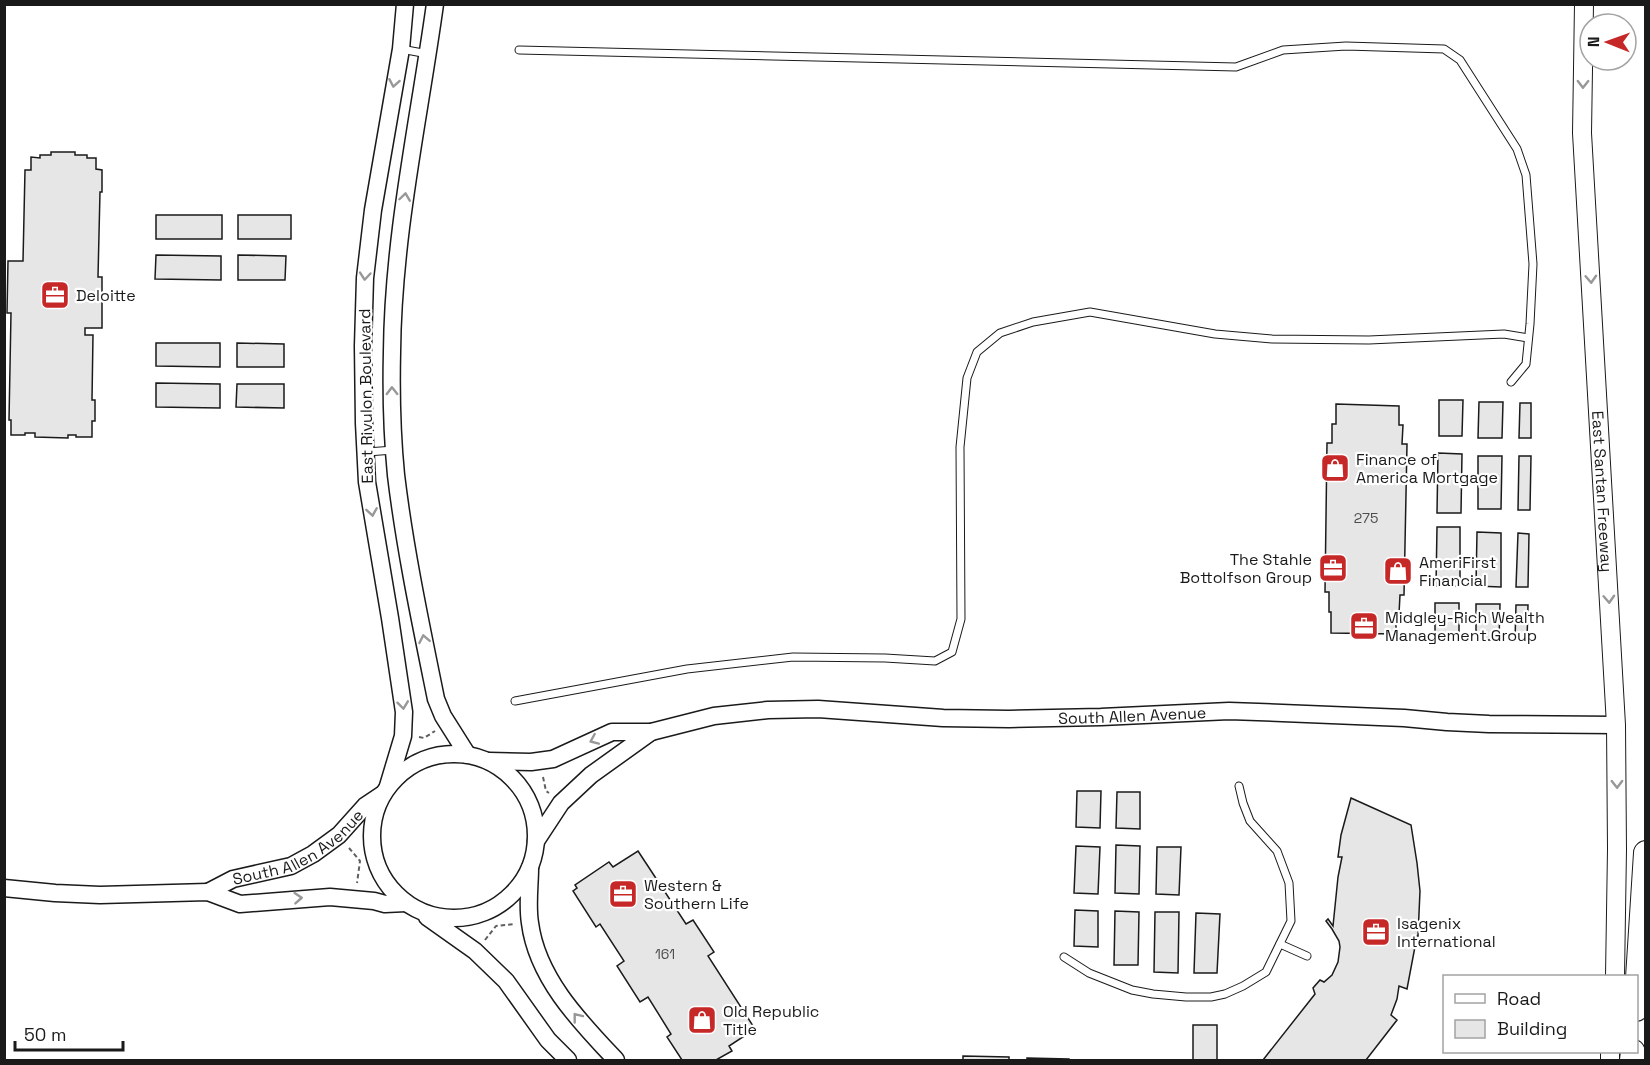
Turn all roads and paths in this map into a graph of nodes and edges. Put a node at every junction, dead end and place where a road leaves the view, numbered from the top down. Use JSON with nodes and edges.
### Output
{"nodes":[{"id":1,"x":405,"y":4,"type":"edge"},
{"id":2,"x":435,"y":4,"type":"edge"},
{"id":3,"x":1584,"y":4,"type":"edge"},
{"id":4,"x":401,"y":49,"type":"junction"},
{"id":5,"x":519,"y":51,"type":"dead end"},
{"id":6,"x":428,"y":54,"type":"junction"},
{"id":7,"x":1528,"y":338,"type":"junction"},
{"id":8,"x":1511,"y":382,"type":"dead end"},
{"id":9,"x":394,"y":450,"type":"junction"},
{"id":10,"x":366,"y":452,"type":"junction"},
{"id":11,"x":515,"y":701,"type":"dead end"},
{"id":12,"x":1616,"y":725,"type":"junction"},
{"id":13,"x":436,"y":730,"type":"dead end"},
{"id":14,"x":651,"y":732,"type":"junction"},
{"id":15,"x":413,"y":736,"type":"dead end"},
{"id":16,"x":467,"y":754,"type":"junction"},
{"id":17,"x":489,"y":761,"type":"junction"},
{"id":18,"x":543,"y":776,"type":"dead end"},
{"id":19,"x":1239,"y":786,"type":"dead end"},
{"id":20,"x":385,"y":790,"type":"junction"},
{"id":21,"x":551,"y":795,"type":"dead end"},
{"id":22,"x":536,"y":841,"type":"junction"},
{"id":23,"x":349,"y":847,"type":"dead end"},
{"id":24,"x":1646,"y":853,"type":"edge"},
{"id":25,"x":530,"y":867,"type":"junction"},
{"id":26,"x":357,"y":886,"type":"dead end"},
{"id":27,"x":4,"y":888,"type":"edge"},
{"id":28,"x":208,"y":892,"type":"junction"},
{"id":29,"x":412,"y":907,"type":"junction"},
{"id":30,"x":519,"y":923,"type":"dead end"},
{"id":31,"x":483,"y":942,"type":"dead end"},
{"id":32,"x":1280,"y":944,"type":"junction"},
{"id":33,"x":1307,"y":956,"type":"dead end"},
{"id":34,"x":1064,"y":957,"type":"dead end"},
{"id":35,"x":1615,"y":975,"type":"edge"},
{"id":36,"x":1638,"y":979,"type":"edge"},
{"id":37,"x":568,"y":1060,"type":"edge"},
{"id":38,"x":616,"y":1060,"type":"edge"}],
"edges":[{"from":1,"to":4,"type":"street","name":"East Rivulon Boulevard"},
{"from":2,"to":6,"type":"street","name":"East Rivulon Boulevard"},
{"from":3,"to":12,"type":"main road","name":"East Santan Freeway","one_way":true},
{"from":4,"to":6,"type":"lane"},
{"from":4,"to":10,"type":"street","name":"East Rivulon Boulevard","one_way":true},
{"from":5,"to":7,"type":"lane"},
{"from":9,"to":6,"type":"street","name":"East Rivulon Boulevard","one_way":true},
{"from":7,"to":8,"type":"lane"},
{"from":7,"to":11,"type":"lane"},
{"from":9,"to":10,"type":"lane"},
{"from":16,"to":9,"type":"street","name":"East Rivulon Boulevard","one_way":true},
{"from":10,"to":20,"type":"street","name":"East Rivulon Boulevard","one_way":true},
{"from":12,"to":14,"type":"street","name":"South Allen Avenue"},
{"from":12,"to":35,"type":"main road","name":"East Santan Freeway","one_way":true},
{"from":13,"to":15,"type":"path"},
{"from":14,"to":17,"type":"street","name":"South Allen Avenue","one_way":true},
{"from":14,"to":22,"type":"street","name":"South Allen Avenue"},
{"from":16,"to":17,"type":"street"},
{"from":16,"to":20,"type":"street"},
{"from":17,"to":22,"type":"street"},
{"from":18,"to":21,"type":"path"},
{"from":19,"to":32,"type":"lane"},
{"from":20,"to":28,"type":"street","name":"South Allen Avenue"},
{"from":20,"to":29,"type":"street"},
{"from":22,"to":25,"type":"street"},
{"from":23,"to":26,"type":"path"},
{"from":24,"to":36,"type":"highway"},
{"from":25,"to":29,"type":"street"},
{"from":38,"to":25,"type":"street","one_way":true},
{"from":27,"to":28,"type":"street","name":"South Allen Avenue"},
{"from":28,"to":29,"type":"street","name":"South Allen Avenue","one_way":true},
{"from":29,"to":37,"type":"street"},
{"from":30,"to":31,"type":"path"},
{"from":32,"to":33,"type":"lane"},
{"from":32,"to":34,"type":"lane"}]}
